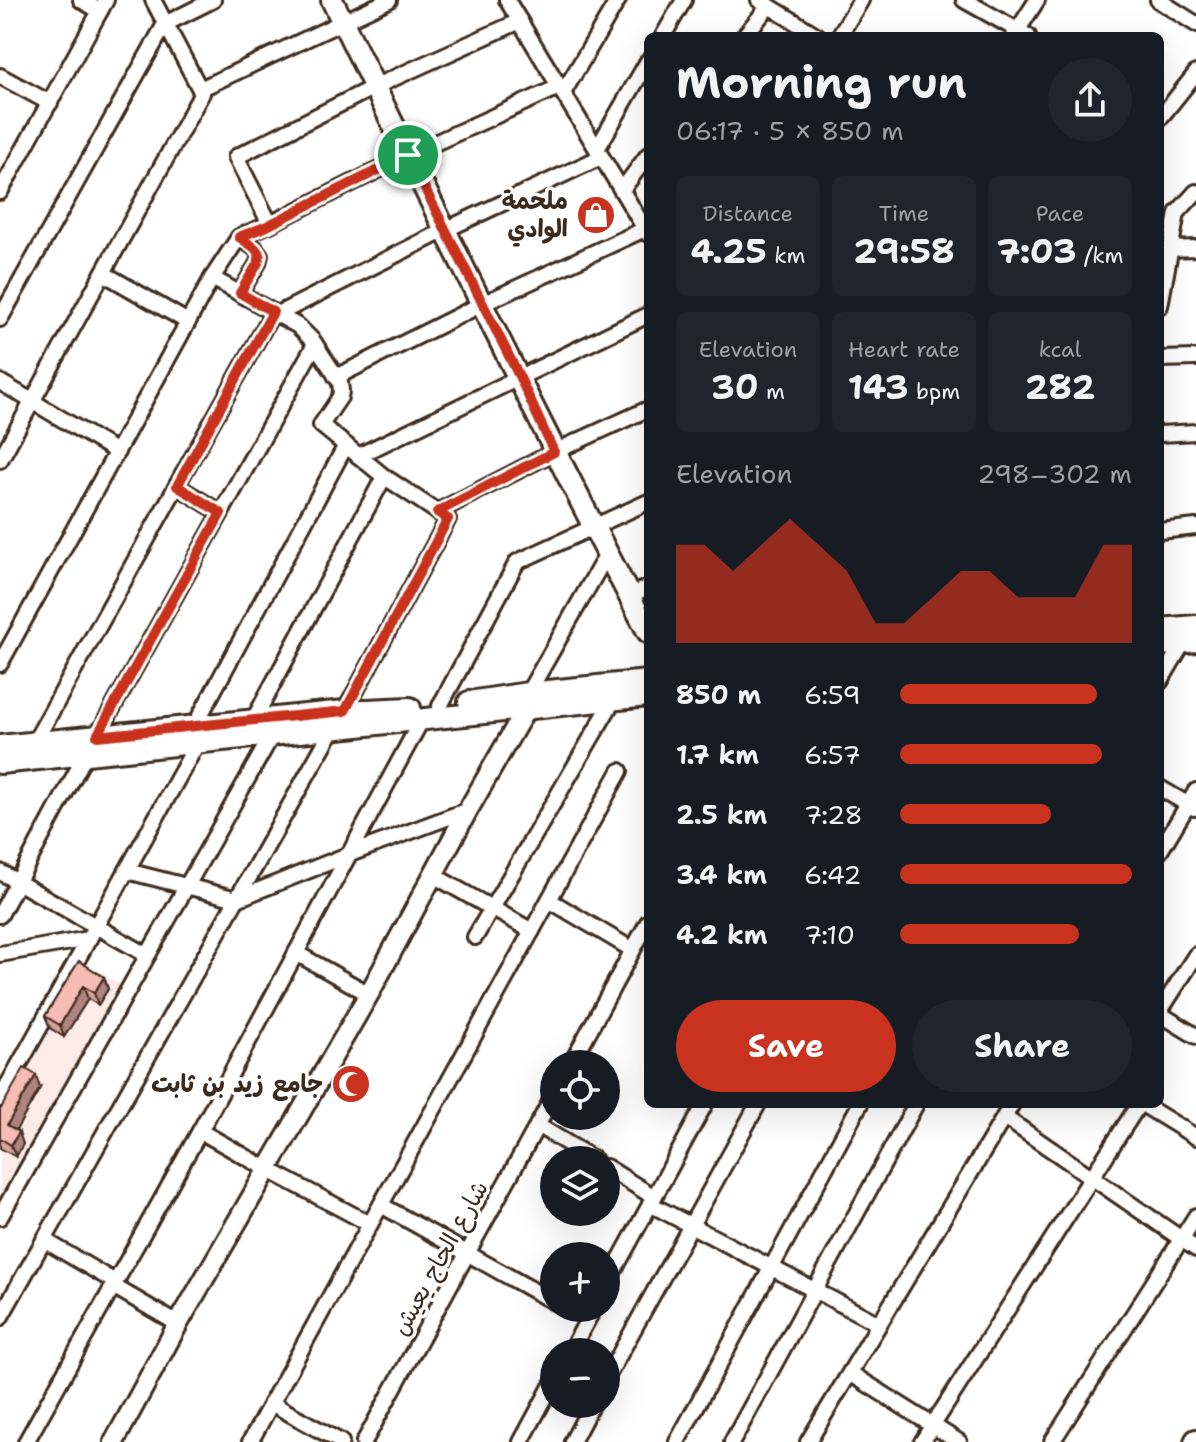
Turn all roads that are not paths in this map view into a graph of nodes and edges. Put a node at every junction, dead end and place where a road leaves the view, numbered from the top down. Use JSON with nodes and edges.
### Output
{"nodes":[{"id":1,"x":81,"y":0,"type":"edge"},
{"id":2,"x":153,"y":0,"type":"edge"},
{"id":3,"x":213,"y":0,"type":"edge"},
{"id":4,"x":332,"y":0,"type":"edge"},
{"id":5,"x":389,"y":0,"type":"edge"},
{"id":6,"x":618,"y":0,"type":"edge"},
{"id":7,"x":684,"y":0,"type":"edge"},
{"id":8,"x":861,"y":0,"type":"edge"},
{"id":9,"x":964,"y":0,"type":"edge"},
{"id":10,"x":1037,"y":0,"type":"edge"},
{"id":11,"x":1158,"y":0,"type":"edge"},
{"id":12,"x":508,"y":1,"type":"edge"},
{"id":13,"x":764,"y":3,"type":"edge"},
{"id":14,"x":103,"y":6,"type":"edge"},
{"id":15,"x":520,"y":21,"type":"junction"},
{"id":16,"x":343,"y":22,"type":"junction"},
{"id":17,"x":165,"y":24,"type":"junction"},
{"id":18,"x":1196,"y":24,"type":"edge"},
{"id":19,"x":665,"y":32,"type":"edge"},
{"id":20,"x":746,"y":32,"type":"edge"},
{"id":21,"x":811,"y":32,"type":"edge"},
{"id":22,"x":841,"y":32,"type":"edge"},
{"id":23,"x":1017,"y":32,"type":"edge"},
{"id":24,"x":1021,"y":32,"type":"edge"},
{"id":25,"x":644,"y":69,"type":"edge"},
{"id":26,"x":1196,"y":73,"type":"edge"},
{"id":27,"x":0,"y":76,"type":"edge"},
{"id":28,"x":374,"y":87,"type":"junction"},
{"id":29,"x":200,"y":89,"type":"junction"},
{"id":30,"x":561,"y":90,"type":"junction"},
{"id":31,"x":50,"y":103,"type":"junction"},
{"id":32,"x":1164,"y":113,"type":"edge"},
{"id":33,"x":599,"y":153,"type":"junction"},
{"id":34,"x":408,"y":155,"type":"junction"},
{"id":35,"x":644,"y":160,"type":"edge"},
{"id":36,"x":622,"y":190,"type":"junction"},
{"id":37,"x":0,"y":192,"type":"edge"},
{"id":38,"x":1196,"y":192,"type":"edge"},
{"id":39,"x":270,"y":224,"type":"junction"},
{"id":40,"x":644,"y":228,"type":"edge"},
{"id":41,"x":445,"y":230,"type":"junction"},
{"id":42,"x":644,"y":233,"type":"edge"},
{"id":43,"x":239,"y":237,"type":"junction"},
{"id":44,"x":1196,"y":248,"type":"edge"},
{"id":45,"x":1170,"y":249,"type":"junction"},
{"id":46,"x":103,"y":273,"type":"junction"},
{"id":47,"x":212,"y":278,"type":"junction"},
{"id":48,"x":1164,"y":281,"type":"edge"},
{"id":49,"x":240,"y":293,"type":"junction"},
{"id":50,"x":482,"y":304,"type":"junction"},
{"id":51,"x":276,"y":313,"type":"junction"},
{"id":52,"x":644,"y":317,"type":"edge"},
{"id":53,"x":0,"y":319,"type":"edge"},
{"id":54,"x":188,"y":322,"type":"junction"},
{"id":55,"x":315,"y":344,"type":"junction"},
{"id":56,"x":1196,"y":358,"type":"edge"},
{"id":57,"x":1164,"y":359,"type":"edge"},
{"id":58,"x":336,"y":377,"type":"junction"},
{"id":59,"x":520,"y":378,"type":"junction"},
{"id":60,"x":0,"y":382,"type":"edge"},
{"id":61,"x":32,"y":402,"type":"junction"},
{"id":62,"x":644,"y":411,"type":"edge"},
{"id":63,"x":1196,"y":432,"type":"edge"},
{"id":64,"x":1164,"y":434,"type":"edge"},
{"id":65,"x":346,"y":445,"type":"junction"},
{"id":66,"x":117,"y":452,"type":"junction"},
{"id":67,"x":554,"y":452,"type":"junction"},
{"id":68,"x":358,"y":456,"type":"junction"},
{"id":69,"x":0,"y":460,"type":"edge"},
{"id":70,"x":384,"y":477,"type":"junction"},
{"id":71,"x":177,"y":486,"type":"junction"},
{"id":72,"x":644,"y":504,"type":"edge"},
{"id":73,"x":437,"y":512,"type":"junction"},
{"id":74,"x":221,"y":513,"type":"junction"},
{"id":75,"x":593,"y":527,"type":"junction"},
{"id":76,"x":1196,"y":527,"type":"edge"},
{"id":77,"x":1164,"y":531,"type":"edge"},
{"id":78,"x":607,"y":554,"type":"junction"},
{"id":79,"x":639,"y":592,"type":"edge"},
{"id":80,"x":644,"y":614,"type":"edge"},
{"id":81,"x":1196,"y":626,"type":"edge"},
{"id":82,"x":1164,"y":629,"type":"edge"},
{"id":83,"x":1189,"y":642,"type":"edge"},
{"id":84,"x":1164,"y":645,"type":"edge"},
{"id":85,"x":0,"y":664,"type":"edge"},
{"id":86,"x":1164,"y":676,"type":"edge"},
{"id":87,"x":644,"y":682,"type":"edge"},
{"id":88,"x":644,"y":696,"type":"edge"},
{"id":89,"x":614,"y":699,"type":"junction"},
{"id":90,"x":527,"y":701,"type":"junction"},
{"id":91,"x":440,"y":706,"type":"junction"},
{"id":92,"x":345,"y":711,"type":"junction"},
{"id":93,"x":422,"y":719,"type":"junction"},
{"id":94,"x":253,"y":721,"type":"junction"},
{"id":95,"x":333,"y":729,"type":"junction"},
{"id":96,"x":196,"y":734,"type":"junction"},
{"id":97,"x":272,"y":735,"type":"junction"},
{"id":98,"x":34,"y":743,"type":"junction"},
{"id":99,"x":92,"y":745,"type":"junction"},
{"id":100,"x":0,"y":746,"type":"edge"},
{"id":101,"x":0,"y":763,"type":"edge"},
{"id":102,"x":620,"y":771,"type":"dead end"},
{"id":103,"x":1164,"y":790,"type":"edge"},
{"id":104,"x":1193,"y":801,"type":"edge"},
{"id":105,"x":468,"y":810,"type":"junction"},
{"id":106,"x":1164,"y":845,"type":"edge"},
{"id":107,"x":350,"y":854,"type":"junction"},
{"id":108,"x":127,"y":871,"type":"junction"},
{"id":109,"x":0,"y":872,"type":"edge"},
{"id":110,"x":433,"y":875,"type":"junction"},
{"id":111,"x":18,"y":882,"type":"junction"},
{"id":112,"x":185,"y":886,"type":"junction"},
{"id":113,"x":237,"y":899,"type":"junction"},
{"id":114,"x":549,"y":900,"type":"junction"},
{"id":115,"x":492,"y":908,"type":"junction"},
{"id":116,"x":0,"y":915,"type":"edge"},
{"id":117,"x":644,"y":929,"type":"edge"},
{"id":118,"x":532,"y":931,"type":"junction"},
{"id":119,"x":93,"y":933,"type":"junction"},
{"id":120,"x":475,"y":937,"type":"dead end"},
{"id":121,"x":633,"y":950,"type":"junction"},
{"id":122,"x":296,"y":953,"type":"junction"},
{"id":123,"x":0,"y":954,"type":"edge"},
{"id":124,"x":147,"y":955,"type":"junction"},
{"id":125,"x":1196,"y":955,"type":"edge"},
{"id":126,"x":369,"y":994,"type":"junction"},
{"id":127,"x":1164,"y":1007,"type":"edge"},
{"id":128,"x":1164,"y":1016,"type":"edge"},
{"id":129,"x":1196,"y":1036,"type":"edge"},
{"id":130,"x":579,"y":1050,"type":"edge"},
{"id":131,"x":0,"y":1099,"type":"edge"},
{"id":132,"x":703,"y":1108,"type":"edge"},
{"id":133,"x":756,"y":1108,"type":"edge"},
{"id":134,"x":858,"y":1108,"type":"edge"},
{"id":135,"x":914,"y":1108,"type":"edge"},
{"id":136,"x":1137,"y":1108,"type":"edge"},
{"id":137,"x":1148,"y":1108,"type":"edge"},
{"id":138,"x":1008,"y":1111,"type":"edge"},
{"id":139,"x":540,"y":1120,"type":"edge"},
{"id":140,"x":537,"y":1125,"type":"junction"},
{"id":141,"x":200,"y":1131,"type":"junction"},
{"id":142,"x":1195,"y":1133,"type":"edge"},
{"id":143,"x":572,"y":1146,"type":"edge"},
{"id":144,"x":267,"y":1169,"type":"junction"},
{"id":145,"x":620,"y":1177,"type":"edge"},
{"id":146,"x":1092,"y":1178,"type":"junction"},
{"id":147,"x":652,"y":1200,"type":"junction"},
{"id":148,"x":381,"y":1205,"type":"junction"},
{"id":149,"x":1196,"y":1216,"type":"edge"},
{"id":150,"x":0,"y":1217,"type":"edge"},
{"id":151,"x":370,"y":1224,"type":"junction"},
{"id":152,"x":691,"y":1225,"type":"junction"},
{"id":153,"x":1182,"y":1239,"type":"junction"},
{"id":154,"x":44,"y":1240,"type":"junction"},
{"id":155,"x":1196,"y":1249,"type":"edge"},
{"id":156,"x":468,"y":1253,"type":"junction"},
{"id":157,"x":620,"y":1259,"type":"edge"},
{"id":158,"x":772,"y":1268,"type":"junction"},
{"id":159,"x":114,"y":1284,"type":"junction"},
{"id":160,"x":814,"y":1290,"type":"junction"},
{"id":161,"x":540,"y":1294,"type":"edge"},
{"id":162,"x":0,"y":1318,"type":"edge"},
{"id":163,"x":178,"y":1324,"type":"junction"},
{"id":164,"x":879,"y":1324,"type":"junction"},
{"id":165,"x":620,"y":1354,"type":"edge"},
{"id":166,"x":850,"y":1373,"type":"junction"},
{"id":167,"x":271,"y":1403,"type":"junction"},
{"id":168,"x":540,"y":1407,"type":"edge"},
{"id":169,"x":585,"y":1418,"type":"edge"},
{"id":170,"x":933,"y":1425,"type":"junction"},
{"id":171,"x":26,"y":1442,"type":"edge"},
{"id":172,"x":114,"y":1442,"type":"edge"},
{"id":173,"x":250,"y":1442,"type":"edge"},
{"id":174,"x":341,"y":1442,"type":"edge"},
{"id":175,"x":364,"y":1442,"type":"edge"},
{"id":176,"x":521,"y":1442,"type":"edge"},
{"id":177,"x":572,"y":1442,"type":"edge"},
{"id":178,"x":677,"y":1442,"type":"edge"},
{"id":179,"x":732,"y":1442,"type":"edge"},
{"id":180,"x":808,"y":1442,"type":"edge"},
{"id":181,"x":922,"y":1442,"type":"edge"},
{"id":182,"x":959,"y":1442,"type":"edge"},
{"id":183,"x":1052,"y":1442,"type":"edge"}],
"edges":[{"from":1,"to":14,"type":"street"},
{"from":2,"to":17,"type":"street"},
{"from":3,"to":17,"type":"street"},
{"from":4,"to":16,"type":"main road"},
{"from":5,"to":16,"type":"street"},
{"from":6,"to":30,"type":"street"},
{"from":7,"to":19,"type":"street"},
{"from":8,"to":22,"type":"street"},
{"from":9,"to":23,"type":"street"},
{"from":10,"to":24,"type":"street"},
{"from":11,"to":18,"type":"street"},
{"from":12,"to":15,"type":"street"},
{"from":13,"to":20,"type":"street"},
{"from":13,"to":21,"type":"street"},
{"from":14,"to":31,"type":"street"},
{"from":15,"to":28,"type":"street"},
{"from":15,"to":30,"type":"street"},
{"from":16,"to":28,"type":"main road"},
{"from":16,"to":29,"type":"street"},
{"from":17,"to":29,"type":"street"},
{"from":17,"to":53,"type":"street"},
{"from":25,"to":33,"type":"street"},
{"from":26,"to":32,"type":"street"},
{"from":27,"to":31,"type":"street"},
{"from":28,"to":34,"type":"main road"},
{"from":28,"to":39,"type":"street"},
{"from":29,"to":46,"type":"street"},
{"from":30,"to":33,"type":"street"},
{"from":30,"to":34,"type":"street"},
{"from":31,"to":37,"type":"street"},
{"from":33,"to":36,"type":"street"},
{"from":33,"to":41,"type":"street"},
{"from":34,"to":39,"type":"street"},
{"from":34,"to":41,"type":"main road"},
{"from":35,"to":36,"type":"street"},
{"from":36,"to":40,"type":"street"},
{"from":38,"to":45,"type":"street"},
{"from":39,"to":43,"type":"street"},
{"from":41,"to":50,"type":"main road"},
{"from":41,"to":51,"type":"street"},
{"from":42,"to":50,"type":"street"},
{"from":43,"to":47,"type":"street"},
{"from":43,"to":49,"type":"street"},
{"from":44,"to":45,"type":"street"},
{"from":45,"to":48,"type":"street"},
{"from":46,"to":54,"type":"street"},
{"from":46,"to":61,"type":"street"},
{"from":47,"to":49,"type":"street"},
{"from":47,"to":54,"type":"street"},
{"from":49,"to":51,"type":"street"},
{"from":50,"to":58,"type":"street"},
{"from":50,"to":59,"type":"main road"},
{"from":51,"to":55,"type":"street"},
{"from":51,"to":71,"type":"street"},
{"from":52,"to":59,"type":"street"},
{"from":54,"to":66,"type":"street"},
{"from":55,"to":58,"type":"street"},
{"from":55,"to":74,"type":"street"},
{"from":56,"to":57,"type":"street"},
{"from":58,"to":65,"type":"street"},
{"from":59,"to":67,"type":"main road"},
{"from":59,"to":68,"type":"street"},
{"from":60,"to":61,"type":"street"},
{"from":61,"to":66,"type":"street"},
{"from":61,"to":69,"type":"street"},
{"from":62,"to":67,"type":"street"},
{"from":63,"to":64,"type":"street"},
{"from":65,"to":68,"type":"street"},
{"from":65,"to":96,"type":"street"},
{"from":66,"to":85,"type":"street"},
{"from":67,"to":73,"type":"street"},
{"from":67,"to":75,"type":"main road"},
{"from":68,"to":70,"type":"street"},
{"from":70,"to":73,"type":"street"},
{"from":70,"to":94,"type":"street"},
{"from":71,"to":74,"type":"street"},
{"from":71,"to":98,"type":"street"},
{"from":72,"to":75,"type":"street"},
{"from":73,"to":92,"type":"street"},
{"from":74,"to":99,"type":"street"},
{"from":75,"to":78,"type":"main road"},
{"from":75,"to":91,"type":"street"},
{"from":76,"to":77,"type":"street"},
{"from":78,"to":79,"type":"main road"},
{"from":78,"to":90,"type":"street"},
{"from":79,"to":80,"type":"main road"},
{"from":81,"to":82,"type":"main road"},
{"from":83,"to":84,"type":"main road"},
{"from":83,"to":86,"type":"street"},
{"from":87,"to":90,"type":"main road"},
{"from":88,"to":89,"type":"main road"},
{"from":89,"to":90,"type":"main road"},
{"from":89,"to":115,"type":"street"},
{"from":90,"to":91,"type":"main road"},
{"from":90,"to":93,"type":"main road"},
{"from":90,"to":105,"type":"street"},
{"from":91,"to":92,"type":"main road"},
{"from":92,"to":94,"type":"main road"},
{"from":93,"to":95,"type":"main road"},
{"from":93,"to":107,"type":"street"},
{"from":94,"to":96,"type":"main road"},
{"from":95,"to":97,"type":"main road"},
{"from":95,"to":113,"type":"street"},
{"from":96,"to":97,"type":"main road"},
{"from":96,"to":99,"type":"main road"},
{"from":96,"to":108,"type":"street"},
{"from":97,"to":112,"type":"street"},
{"from":98,"to":99,"type":"main road"},
{"from":98,"to":100,"type":"main road"},
{"from":99,"to":101,"type":"main road"},
{"from":99,"to":111,"type":"street"},
{"from":102,"to":114,"type":"street"},
{"from":103,"to":104,"type":"street"},
{"from":104,"to":106,"type":"street"},
{"from":105,"to":107,"type":"street"},
{"from":105,"to":110,"type":"street"},
{"from":107,"to":113,"type":"street"},
{"from":107,"to":122,"type":"street"},
{"from":108,"to":112,"type":"street"},
{"from":108,"to":119,"type":"street"},
{"from":109,"to":111,"type":"street"},
{"from":110,"to":115,"type":"street"},
{"from":110,"to":126,"type":"street"},
{"from":111,"to":116,"type":"street"},
{"from":111,"to":119,"type":"street"},
{"from":112,"to":113,"type":"street"},
{"from":112,"to":124,"type":"street"},
{"from":113,"to":154,"type":"street"},
{"from":114,"to":118,"type":"street"},
{"from":114,"to":121,"type":"street"},
{"from":115,"to":118,"type":"street"},
{"from":115,"to":120,"type":"street"},
{"from":117,"to":121,"type":"street"},
{"from":118,"to":148,"type":"street"},
{"from":119,"to":123,"type":"street"},
{"from":119,"to":124,"type":"street"},
{"from":119,"to":131,"type":"street"},
{"from":121,"to":130,"type":"street"},
{"from":122,"to":126,"type":"street"},
{"from":122,"to":141,"type":"street"},
{"from":124,"to":150,"type":"street"},
{"from":125,"to":127,"type":"street"},
{"from":126,"to":144,"type":"street"},
{"from":128,"to":129,"type":"street"},
{"from":132,"to":147,"type":"street"},
{"from":133,"to":152,"type":"street"},
{"from":134,"to":158,"type":"street"},
{"from":135,"to":160,"type":"street"},
{"from":136,"to":146,"type":"street"},
{"from":137,"to":142,"type":"street"},
{"from":138,"to":146,"type":"street"},
{"from":138,"to":164,"type":"street"},
{"from":139,"to":140,"type":"street","name":"شارع الحاج يعيش"},
{"from":140,"to":143,"type":"street"},
{"from":140,"to":156,"type":"street","name":"شارع الحاج يعيش"},
{"from":141,"to":144,"type":"street"},
{"from":141,"to":159,"type":"street"},
{"from":144,"to":151,"type":"street"},
{"from":144,"to":163,"type":"street"},
{"from":145,"to":147,"type":"street"},
{"from":146,"to":153,"type":"street"},
{"from":146,"to":170,"type":"street"},
{"from":147,"to":152,"type":"street"},
{"from":147,"to":157,"type":"street"},
{"from":148,"to":151,"type":"street"},
{"from":148,"to":156,"type":"street"},
{"from":149,"to":153,"type":"street"},
{"from":151,"to":167,"type":"street"},
{"from":152,"to":158,"type":"street"},
{"from":152,"to":165,"type":"street"},
{"from":153,"to":155,"type":"street"},
{"from":153,"to":183,"type":"street"},
{"from":154,"to":159,"type":"street"},
{"from":154,"to":162,"type":"street"},
{"from":156,"to":161,"type":"street"},
{"from":156,"to":175,"type":"street","name":"شارع الحاج يعيش"},
{"from":158,"to":160,"type":"street"},
{"from":158,"to":178,"type":"street"},
{"from":159,"to":163,"type":"street"},
{"from":159,"to":171,"type":"street"},
{"from":160,"to":164,"type":"street"},
{"from":160,"to":179,"type":"street"},
{"from":163,"to":172,"type":"street"},
{"from":164,"to":166,"type":"street"},
{"from":166,"to":170,"type":"street"},
{"from":166,"to":180,"type":"street"},
{"from":167,"to":173,"type":"street"},
{"from":167,"to":174,"type":"street"},
{"from":168,"to":176,"type":"street"},
{"from":169,"to":177,"type":"street"},
{"from":170,"to":181,"type":"street"},
{"from":170,"to":182,"type":"street"}]}
